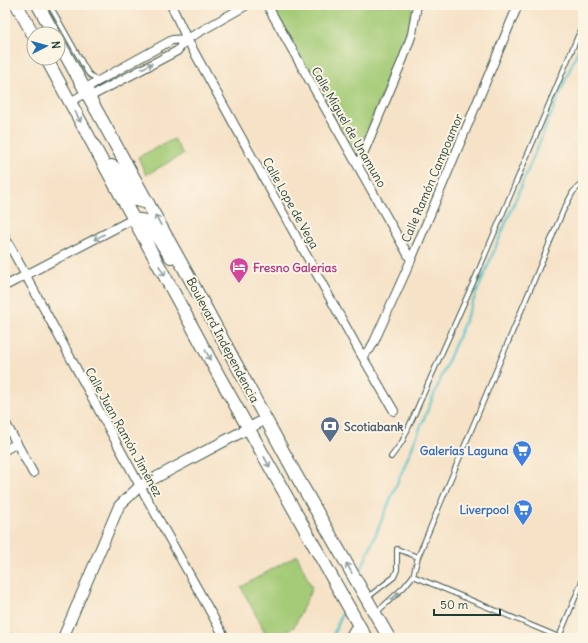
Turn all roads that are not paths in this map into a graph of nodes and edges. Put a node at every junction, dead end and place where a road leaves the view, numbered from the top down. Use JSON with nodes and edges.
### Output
{"nodes":[{"id":1,"x":17,"y":5,"type":"edge"},
{"id":2,"x":38,"y":5,"type":"edge"},
{"id":3,"x":171,"y":5,"type":"edge"},
{"id":4,"x":247,"y":5,"type":"edge"},
{"id":5,"x":266,"y":5,"type":"edge"},
{"id":6,"x":417,"y":5,"type":"edge"},
{"id":7,"x":518,"y":5,"type":"edge"},
{"id":8,"x":52,"y":9,"type":"dead end"},
{"id":9,"x":583,"y":24,"type":"edge"},
{"id":10,"x":29,"y":26,"type":"edge"},
{"id":11,"x":50,"y":26,"type":"edge"},
{"id":12,"x":187,"y":39,"type":"junction"},
{"id":13,"x":66,"y":56,"type":"edge"},
{"id":14,"x":50,"y":66,"type":"edge"},
{"id":15,"x":124,"y":66,"type":"junction"},
{"id":16,"x":129,"y":76,"type":"junction"},
{"id":17,"x":97,"y":81,"type":"junction"},
{"id":18,"x":86,"y":93,"type":"junction"},
{"id":19,"x":70,"y":102,"type":"junction"},
{"id":20,"x":103,"y":163,"type":"junction"},
{"id":21,"x":358,"y":166,"type":"junction"},
{"id":22,"x":583,"y":182,"type":"edge"},
{"id":23,"x":148,"y":203,"type":"junction"},
{"id":24,"x":133,"y":219,"type":"junction"},
{"id":25,"x":5,"y":237,"type":"edge"},
{"id":26,"x":410,"y":260,"type":"junction"},
{"id":27,"x":26,"y":275,"type":"junction"},
{"id":28,"x":190,"y":279,"type":"junction"},
{"id":29,"x":5,"y":286,"type":"edge"},
{"id":30,"x":362,"y":356,"type":"junction"},
{"id":31,"x":394,"y":411,"type":"dead end"},
{"id":32,"x":266,"y":419,"type":"junction"},
{"id":33,"x":5,"y":422,"type":"edge"},
{"id":34,"x":248,"y":428,"type":"junction"},
{"id":35,"x":17,"y":443,"type":"junction"},
{"id":36,"x":5,"y":450,"type":"edge"},
{"id":37,"x":391,"y":457,"type":"dead end"},
{"id":38,"x":33,"y":473,"type":"dead end"},
{"id":39,"x":140,"y":486,"type":"junction"},
{"id":40,"x":315,"y":547,"type":"junction"},
{"id":41,"x":418,"y":557,"type":"junction"},
{"id":42,"x":413,"y":576,"type":"junction"},
{"id":43,"x":583,"y":579,"type":"edge"},
{"id":44,"x":358,"y":584,"type":"junction"},
{"id":45,"x":578,"y":593,"type":"junction"},
{"id":46,"x":583,"y":595,"type":"edge"},
{"id":47,"x":366,"y":598,"type":"junction"},
{"id":48,"x":375,"y":614,"type":"junction"},
{"id":49,"x":359,"y":626,"type":"junction"},
{"id":50,"x":5,"y":637,"type":"edge"},
{"id":51,"x":559,"y":637,"type":"edge"},
{"id":52,"x":8,"y":638,"type":"edge"},
{"id":53,"x":63,"y":638,"type":"edge"},
{"id":54,"x":225,"y":638,"type":"edge"},
{"id":55,"x":349,"y":638,"type":"edge"},
{"id":56,"x":366,"y":638,"type":"edge"},
{"id":57,"x":389,"y":638,"type":"edge"}],
"edges":[{"from":1,"to":10,"type":"main road"},
{"from":2,"to":11,"type":"main road"},
{"from":3,"to":12,"type":"street","name":"Calle Lope de Vega"},
{"from":4,"to":12,"type":"street"},
{"from":5,"to":21,"type":"street","name":"Calle Miguel de Unamuno"},
{"from":6,"to":21,"type":"street"},
{"from":7,"to":26,"type":"street","name":"Calle Ramón Campoamor"},
{"from":8,"to":17,"type":"lane"},
{"from":9,"to":37,"type":"lane"},
{"from":12,"to":15,"type":"street"},
{"from":16,"to":12,"type":"street","one_way":true},
{"from":12,"to":30,"type":"street","name":"Calle Lope de Vega"},
{"from":13,"to":18,"type":"main road","name":"Boulevard Independencia"},
{"from":14,"to":19,"type":"main road","name":"Boulevard Independencia"},
{"from":15,"to":16,"type":"lane"},
{"from":15,"to":17,"type":"street"},
{"from":16,"to":18,"type":"street"},
{"from":17,"to":18,"type":"street"},
{"from":18,"to":19,"type":"street"},
{"from":18,"to":23,"type":"main road","name":"Boulevard Independencia"},
{"from":19,"to":20,"type":"main road","name":"Boulevard Independencia","one_way":true},
{"from":20,"to":23,"type":"main road"},
{"from":20,"to":24,"type":"main road","name":"Boulevard Independencia"},
{"from":21,"to":26,"type":"street","name":"Calle Miguel de Unamuno"},
{"from":22,"to":41,"type":"lane"},
{"from":28,"to":23,"type":"main road","name":"Boulevard Independencia","one_way":true},
{"from":24,"to":27,"type":"street","one_way":true},
{"from":24,"to":28,"type":"main road"},
{"from":24,"to":34,"type":"main road","name":"Boulevard Independencia","one_way":true},
{"from":25,"to":27,"type":"street","name":"Calle Juan Ramón Jiménez"},
{"from":26,"to":30,"type":"street","name":"Calle Ramón Campoamor"},
{"from":27,"to":29,"type":"street"},
{"from":27,"to":39,"type":"street","name":"Calle Juan Ramón Jiménez"},
{"from":28,"to":32,"type":"main road","name":"Boulevard Independencia"},
{"from":30,"to":31,"type":"street","name":"Calle Lope de Vega"},
{"from":32,"to":34,"type":"street"},
{"from":44,"to":32,"type":"main road","name":"Boulevard Independencia","one_way":true},
{"from":33,"to":35,"type":"street"},
{"from":34,"to":39,"type":"street"},
{"from":34,"to":40,"type":"main road","name":"Boulevard Independencia","one_way":true},
{"from":35,"to":36,"type":"street"},
{"from":35,"to":38,"type":"street"},
{"from":39,"to":53,"type":"street"},
{"from":39,"to":54,"type":"street","name":"Calle Juan Ramón Jiménez"},
{"from":40,"to":44,"type":"main road"},
{"from":40,"to":49,"type":"main road","name":"Boulevard Independencia"},
{"from":41,"to":42,"type":"lane"},
{"from":41,"to":47,"type":"lane"},
{"from":48,"to":42,"type":"lane","one_way":true},
{"from":42,"to":51,"type":"lane"},
{"from":43,"to":45,"type":"lane"},
{"from":44,"to":47,"type":"main road","name":"Boulevard Independencia"},
{"from":45,"to":46,"type":"lane"},
{"from":45,"to":51,"type":"lane"},
{"from":47,"to":48,"type":"main road","name":"Boulevard Independencia"},
{"from":48,"to":57,"type":"main road","name":"Boulevard Independencia"},
{"from":49,"to":55,"type":"street"},
{"from":49,"to":56,"type":"main road","name":"Boulevard Independencia"},
{"from":50,"to":52,"type":"street"}]}
